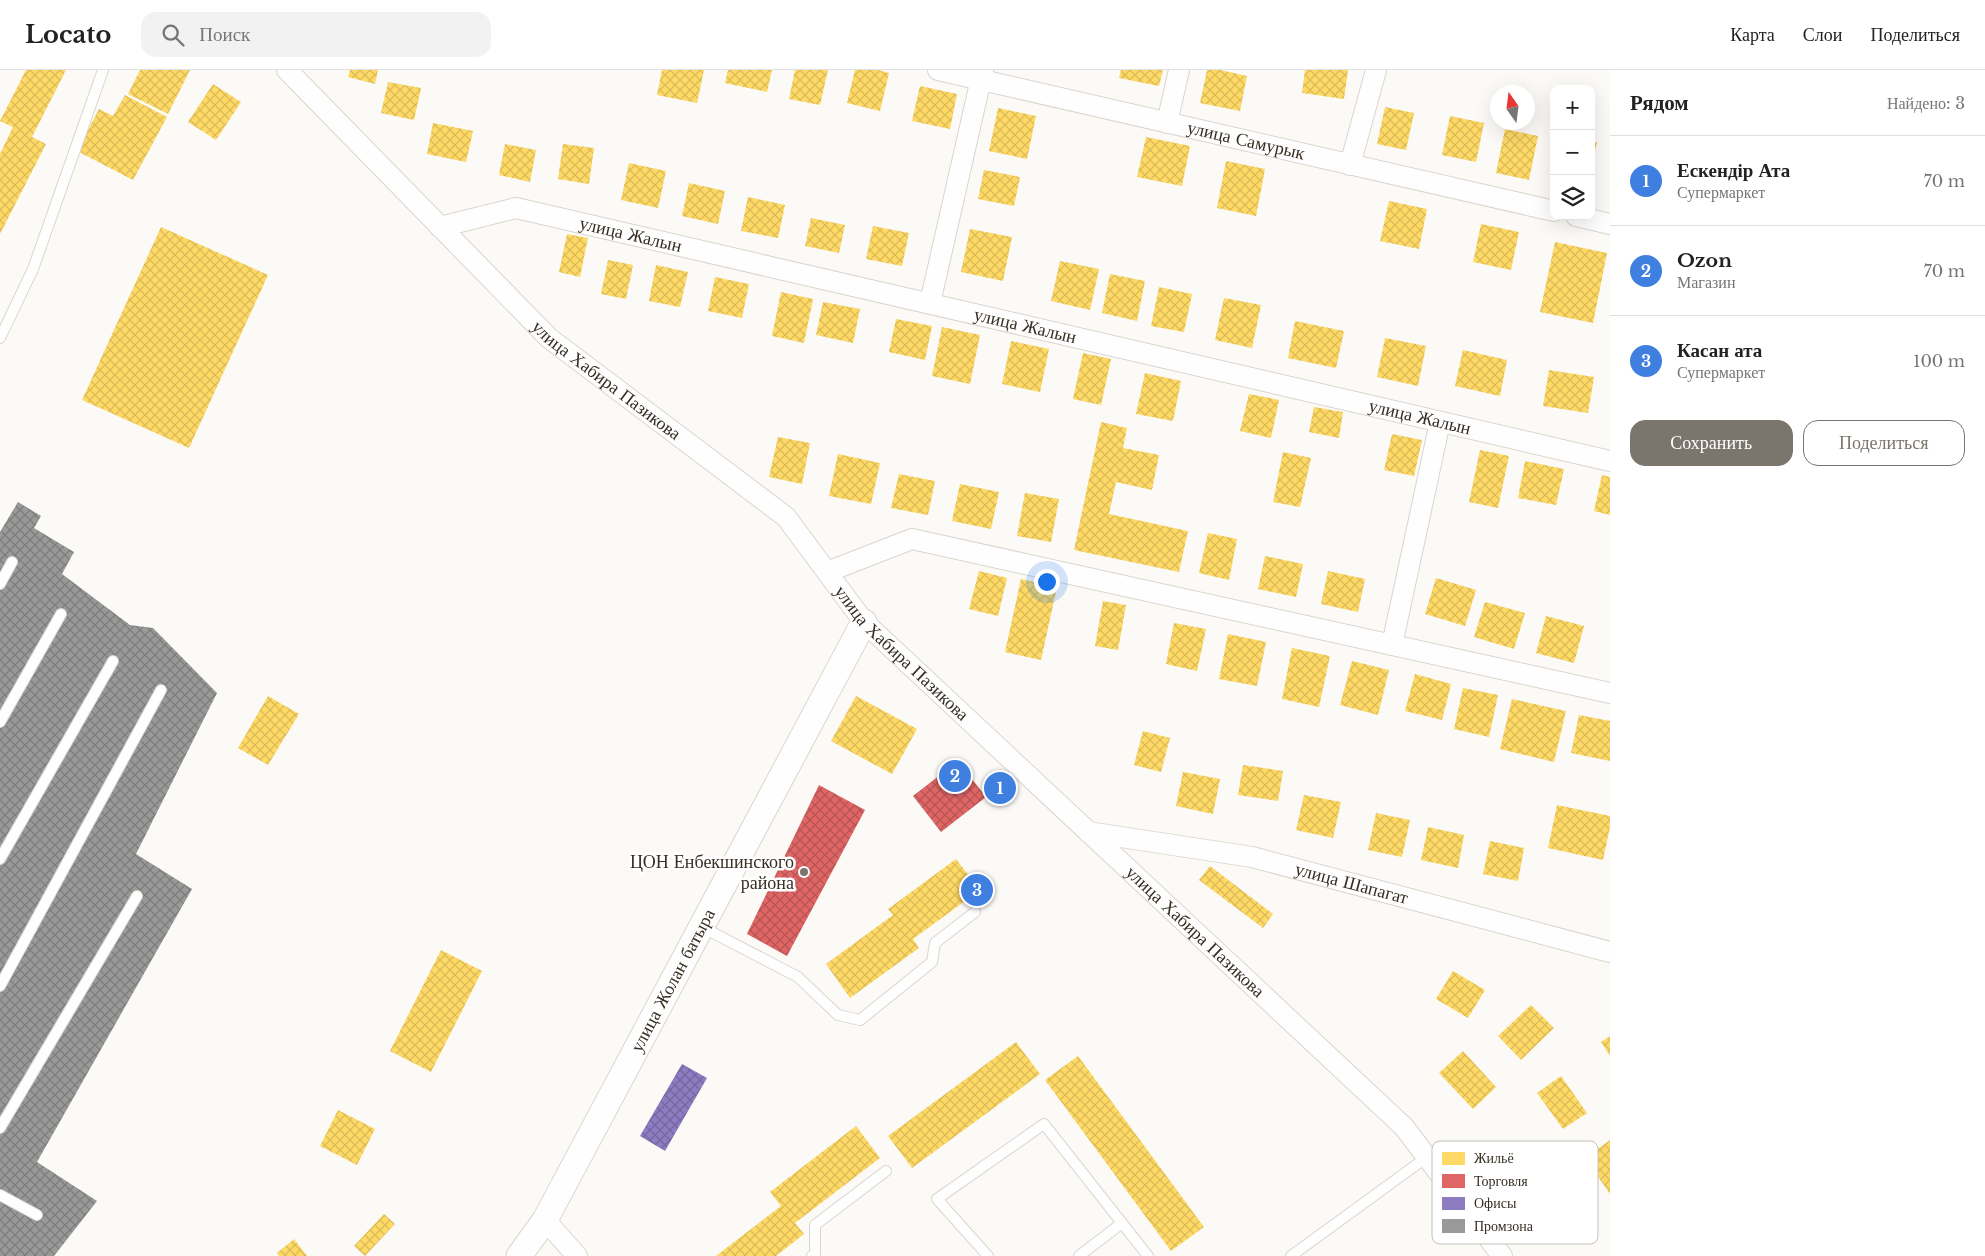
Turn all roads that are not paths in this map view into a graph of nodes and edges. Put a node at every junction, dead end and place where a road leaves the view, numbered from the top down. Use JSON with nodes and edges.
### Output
{"nodes":[{"id":1,"x":103,"y":70,"type":"edge"},
{"id":2,"x":286,"y":70,"type":"edge"},
{"id":3,"x":938,"y":70,"type":"edge"},
{"id":4,"x":1179,"y":70,"type":"edge"},
{"id":5,"x":1376,"y":70,"type":"edge"},
{"id":6,"x":982,"y":75,"type":"edge"},
{"id":7,"x":1167,"y":123,"type":"junction"},
{"id":8,"x":1350,"y":165,"type":"junction"},
{"id":9,"x":1550,"y":210,"type":"edge"},
{"id":10,"x":1593,"y":220,"type":"edge"},
{"id":11,"x":1610,"y":224,"type":"edge"},
{"id":12,"x":440,"y":226,"type":"junction"},
{"id":13,"x":930,"y":303,"type":"junction"},
{"id":14,"x":0,"y":338,"type":"edge"},
{"id":15,"x":1440,"y":422,"type":"junction"},
{"id":16,"x":1610,"y":461,"type":"edge"},
{"id":17,"x":12,"y":562,"type":"dead end"},
{"id":18,"x":827,"y":572,"type":"junction"},
{"id":19,"x":0,"y":584,"type":"edge"},
{"id":20,"x":61,"y":614,"type":"dead end"},
{"id":21,"x":864,"y":622,"type":"junction"},
{"id":22,"x":1392,"y":645,"type":"junction"},
{"id":23,"x":113,"y":661,"type":"dead end"},
{"id":24,"x":161,"y":690,"type":"dead end"},
{"id":25,"x":1610,"y":693,"type":"edge"},
{"id":26,"x":0,"y":722,"type":"edge"},
{"id":27,"x":1088,"y":832,"type":"junction"},
{"id":28,"x":0,"y":859,"type":"edge"},
{"id":29,"x":137,"y":896,"type":"dead end"},
{"id":30,"x":976,"y":912,"type":"dead end"},
{"id":31,"x":701,"y":927,"type":"junction"},
{"id":32,"x":1610,"y":952,"type":"edge"},
{"id":33,"x":0,"y":986,"type":"edge"},
{"id":34,"x":0,"y":1128,"type":"edge"},
{"id":35,"x":1427,"y":1157,"type":"junction"},
{"id":36,"x":1432,"y":1164,"type":"edge"},
{"id":37,"x":886,"y":1171,"type":"dead end"},
{"id":38,"x":0,"y":1195,"type":"edge"},
{"id":39,"x":38,"y":1215,"type":"dead end"},
{"id":40,"x":545,"y":1220,"type":"junction"},
{"id":41,"x":1122,"y":1223,"type":"junction"},
{"id":42,"x":1493,"y":1244,"type":"edge"},
{"id":43,"x":519,"y":1256,"type":"edge"},
{"id":44,"x":577,"y":1256,"type":"edge"},
{"id":45,"x":812,"y":1256,"type":"edge"},
{"id":46,"x":988,"y":1256,"type":"edge"},
{"id":47,"x":1079,"y":1256,"type":"edge"},
{"id":48,"x":1148,"y":1256,"type":"edge"},
{"id":49,"x":1291,"y":1256,"type":"edge"},
{"id":50,"x":1502,"y":1256,"type":"edge"}],
"edges":[{"from":1,"to":14,"type":"lane"},
{"from":2,"to":12,"type":"street","name":"улица Хабира Пазикова"},
{"from":3,"to":6,"type":"street","name":"улица Самурык"},
{"from":4,"to":7,"type":"street"},
{"from":5,"to":8,"type":"street"},
{"from":6,"to":7,"type":"street","name":"улица Самурык"},
{"from":6,"to":13,"type":"street"},
{"from":7,"to":8,"type":"street","name":"улица Самурык"},
{"from":8,"to":9,"type":"street","name":"улица Самурык"},
{"from":10,"to":11,"type":"street"},
{"from":12,"to":13,"type":"street","name":"улица Жалын"},
{"from":12,"to":18,"type":"street","name":"улица Хабира Пазикова"},
{"from":13,"to":15,"type":"street","name":"улица Жалын"},
{"from":15,"to":16,"type":"street","name":"улица Жалын"},
{"from":15,"to":22,"type":"street"},
{"from":17,"to":19,"type":"lane"},
{"from":18,"to":21,"type":"street","name":"улица Хабира Пазикова"},
{"from":18,"to":22,"type":"street"},
{"from":20,"to":26,"type":"lane"},
{"from":21,"to":27,"type":"street","name":"улица Хабира Пазикова"},
{"from":21,"to":31,"type":"street","name":"улица Жолан батыра"},
{"from":22,"to":25,"type":"street"},
{"from":23,"to":28,"type":"lane"},
{"from":24,"to":33,"type":"lane"},
{"from":27,"to":32,"type":"street","name":"улица Шапагат"},
{"from":27,"to":35,"type":"street","name":"улица Хабира Пазикова"},
{"from":29,"to":34,"type":"lane"},
{"from":30,"to":31,"type":"lane"},
{"from":31,"to":40,"type":"street","name":"улица Жолан батыра"},
{"from":35,"to":36,"type":"street","name":"улица Хабира Пазикова"},
{"from":35,"to":49,"type":"lane"},
{"from":37,"to":45,"type":"lane"},
{"from":38,"to":39,"type":"lane"},
{"from":40,"to":43,"type":"street","name":"улица Жолан батыра"},
{"from":40,"to":44,"type":"street"},
{"from":41,"to":46,"type":"lane"},
{"from":41,"to":47,"type":"lane"},
{"from":41,"to":48,"type":"lane"},
{"from":42,"to":50,"type":"street","name":"улица Хабира Пазикова"}]}
